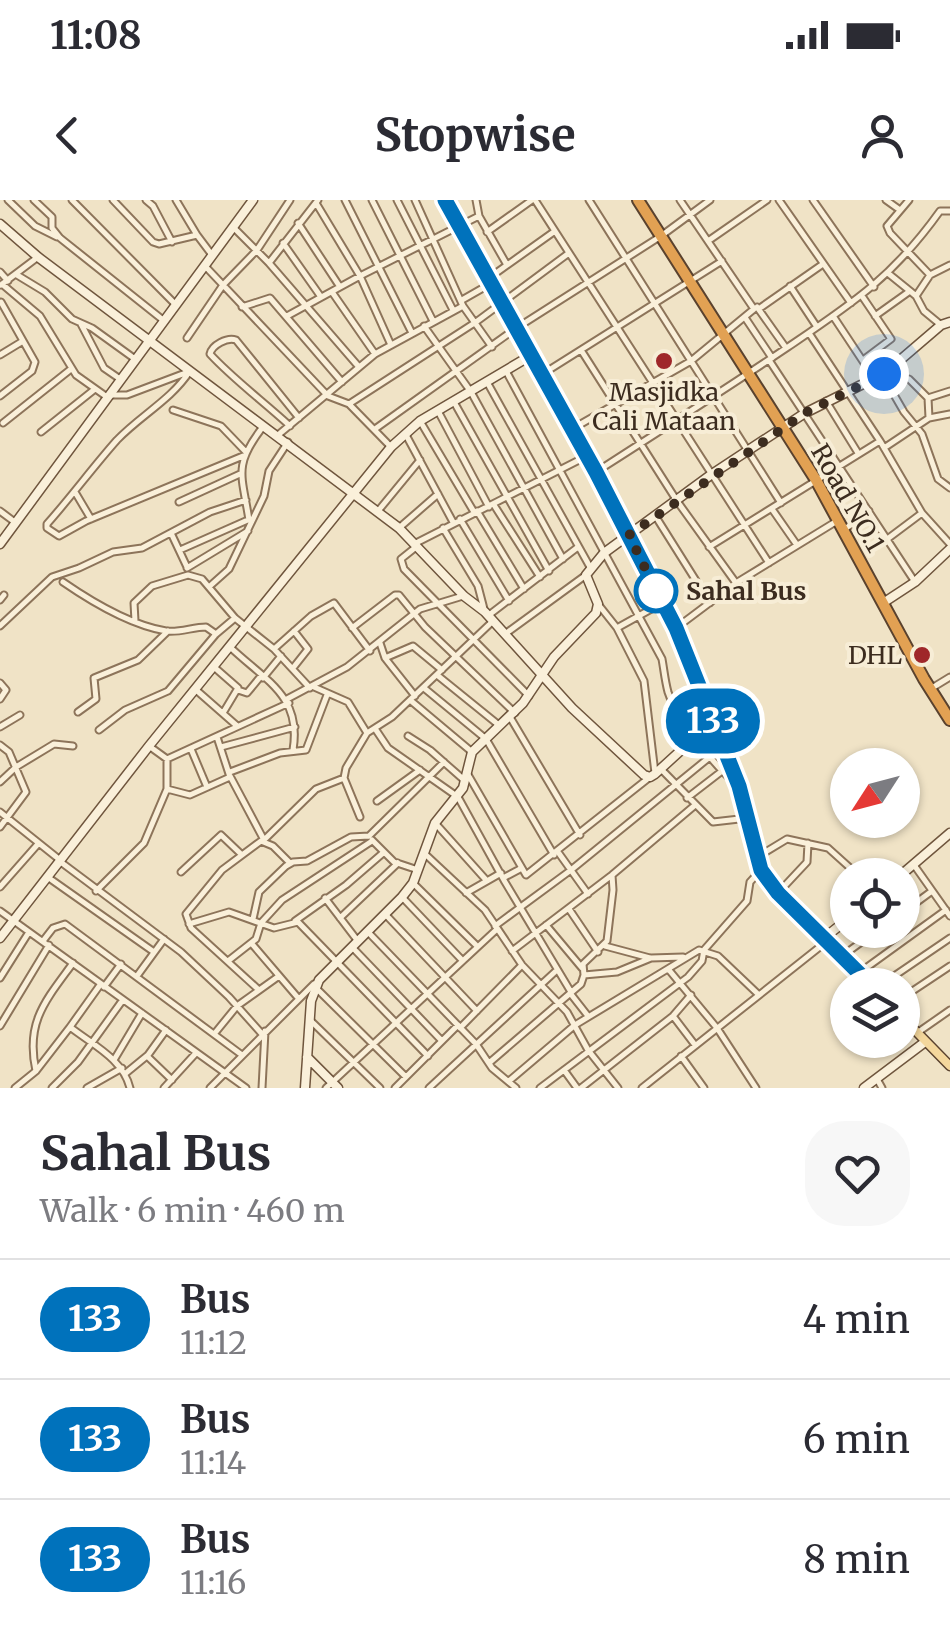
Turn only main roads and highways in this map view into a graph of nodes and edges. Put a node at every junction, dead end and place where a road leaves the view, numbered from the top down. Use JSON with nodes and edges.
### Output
{"nodes":[{"id":1,"x":445,"y":200,"type":"edge"},
{"id":2,"x":638,"y":200,"type":"edge"},
{"id":3,"x":947,"y":711,"type":"edge"},
{"id":4,"x":854,"y":968,"type":"edge"},
{"id":5,"x":920,"y":1036,"type":"edge"},
{"id":6,"x":946,"y":1054,"type":"edge"},
{"id":7,"x":950,"y":1066,"type":"edge"}],
"edges":[{"from":1,"to":4,"type":"main road"},
{"from":2,"to":3,"type":"highway","name":"Road NO.1"},
{"from":5,"to":6,"type":"main road"},
{"from":6,"to":7,"type":"main road"}]}
